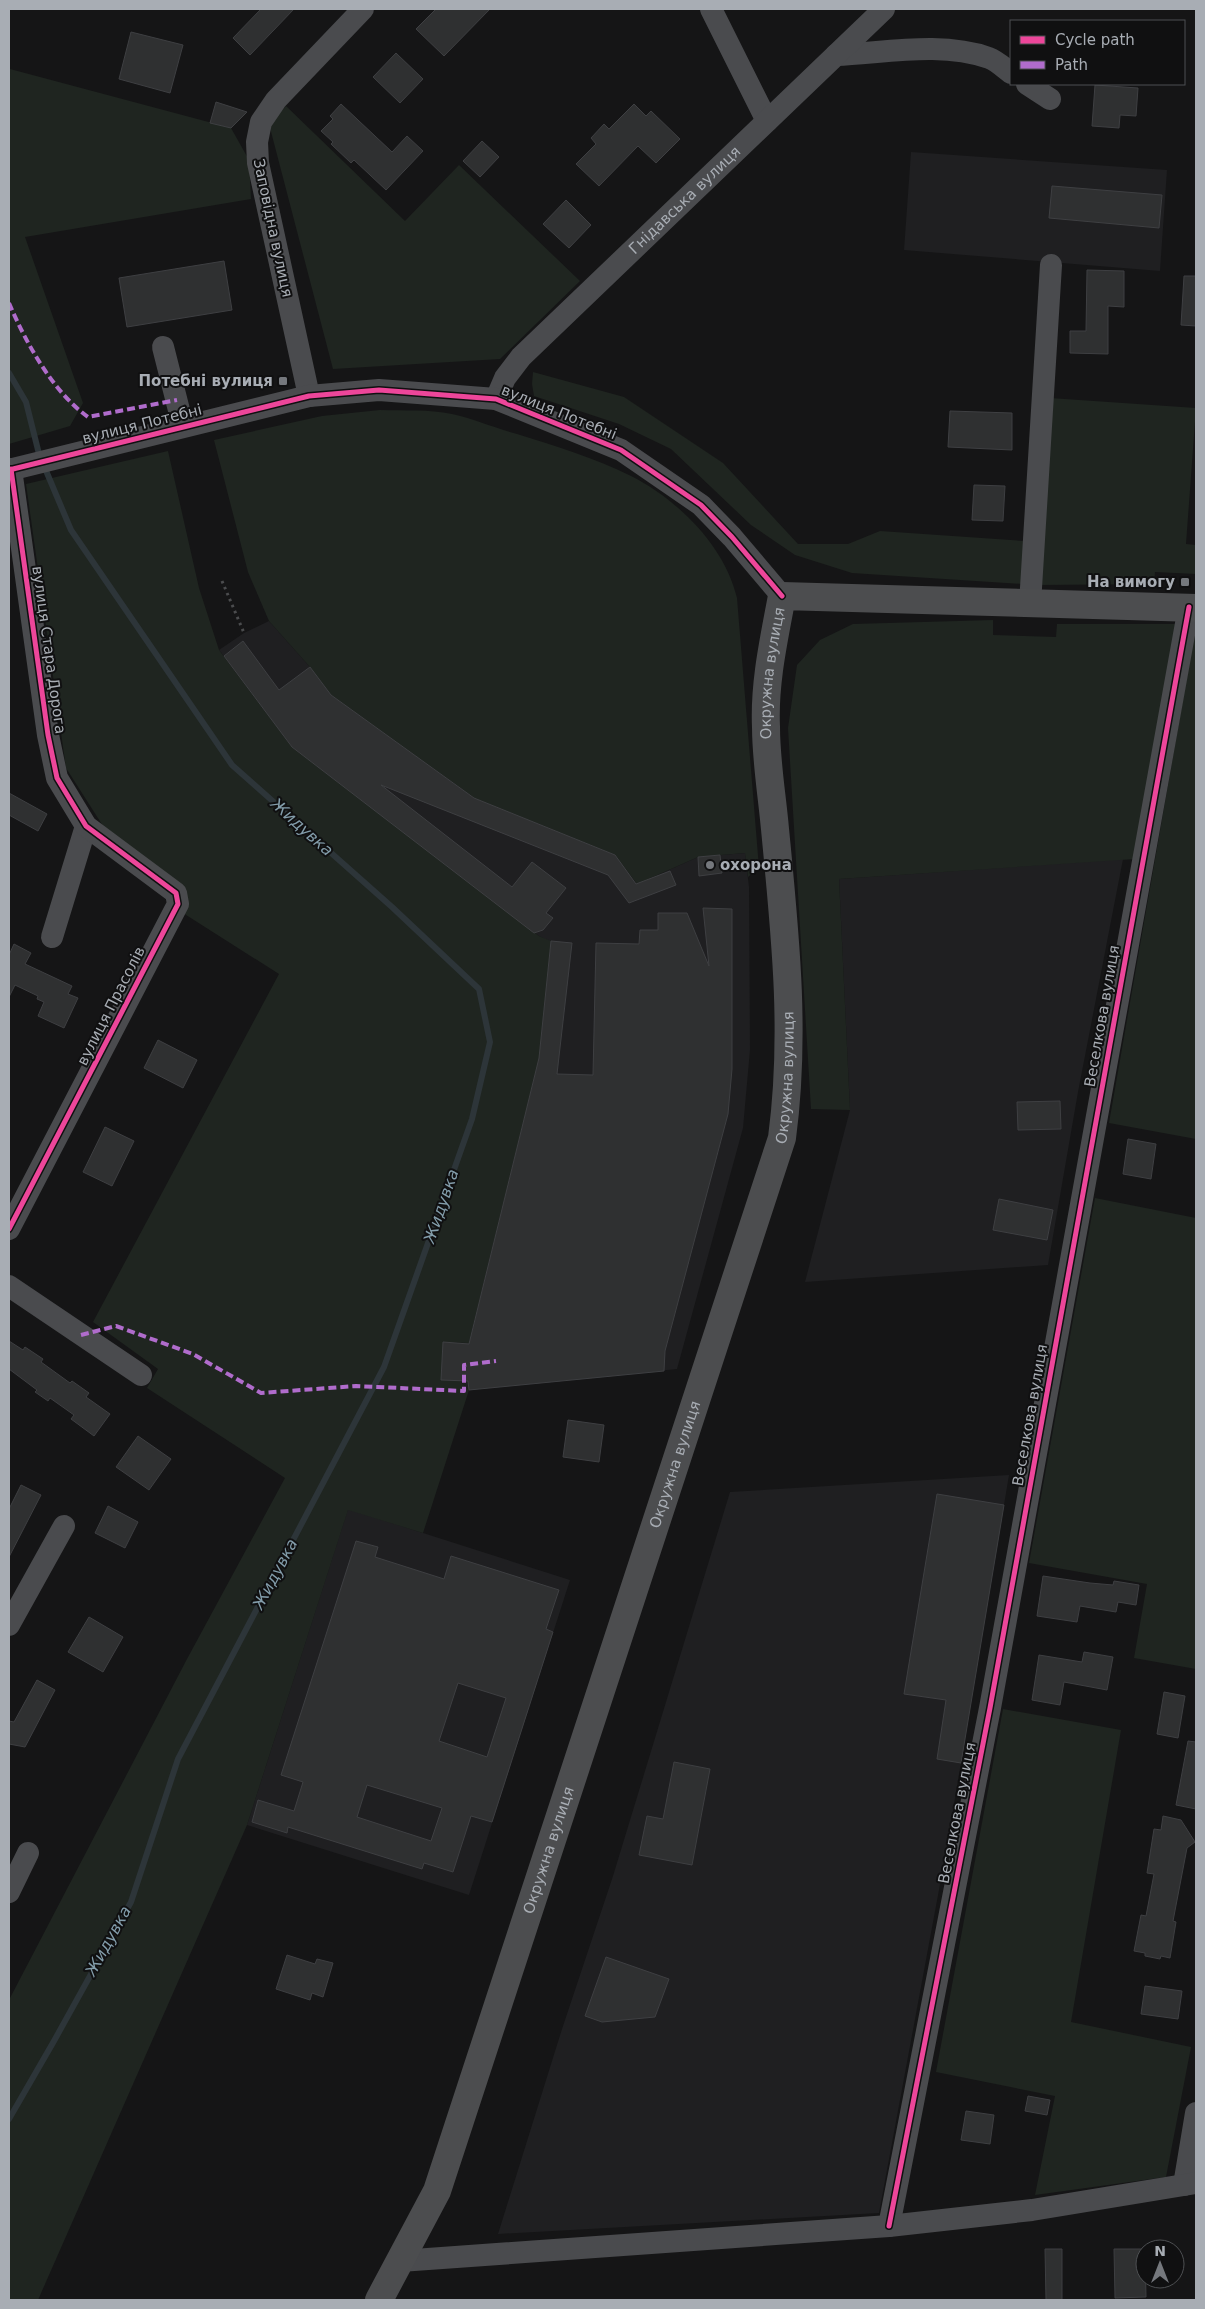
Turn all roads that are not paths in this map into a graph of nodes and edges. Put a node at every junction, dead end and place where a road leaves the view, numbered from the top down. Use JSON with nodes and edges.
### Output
{"nodes":[{"id":1,"x":363,"y":9,"type":"edge"},
{"id":2,"x":711,"y":9,"type":"edge"},
{"id":3,"x":884,"y":9,"type":"edge"},
{"id":4,"x":836,"y":55,"type":"junction"},
{"id":5,"x":1010,"y":72,"type":"edge"},
{"id":6,"x":1029,"y":85,"type":"edge"},
{"id":7,"x":1050,"y":99,"type":"dead end"},
{"id":8,"x":767,"y":121,"type":"junction"},
{"id":9,"x":1051,"y":264,"type":"dead end"},
{"id":10,"x":163,"y":347,"type":"dead end"},
{"id":11,"x":309,"y":396,"type":"junction"},
{"id":12,"x":496,"y":399,"type":"junction"},
{"id":13,"x":183,"y":426,"type":"junction"},
{"id":14,"x":15,"y":468,"type":"edge"},
{"id":15,"x":782,"y":596,"type":"junction"},
{"id":16,"x":1030,"y":604,"type":"junction"},
{"id":17,"x":1193,"y":607,"type":"edge"},
{"id":18,"x":86,"y":826,"type":"junction"},
{"id":19,"x":52,"y":937,"type":"dead end"},
{"id":20,"x":9,"y":1228,"type":"edge"},
{"id":21,"x":9,"y":1286,"type":"edge"},
{"id":22,"x":141,"y":1375,"type":"dead end"},
{"id":23,"x":64,"y":1526,"type":"dead end"},
{"id":24,"x":9,"y":1625,"type":"edge"},
{"id":25,"x":28,"y":1853,"type":"dead end"},
{"id":26,"x":9,"y":1892,"type":"edge"},
{"id":27,"x":1196,"y":2113,"type":"edge"},
{"id":28,"x":1190,"y":2184,"type":"edge"},
{"id":29,"x":889,"y":2226,"type":"junction"},
{"id":30,"x":400,"y":2261,"type":"junction"},
{"id":31,"x":379,"y":2300,"type":"edge"}],
"edges":[{"from":1,"to":11,"type":"street","name":"Заповідна вулиця"},
{"from":2,"to":8,"type":"street"},
{"from":3,"to":4,"type":"street","name":"Гнідавська вулиця"},
{"from":4,"to":5,"type":"street"},
{"from":4,"to":8,"type":"street","name":"Гнідавська вулиця"},
{"from":6,"to":7,"type":"street"},
{"from":8,"to":12,"type":"street","name":"Гнідавська вулиця"},
{"from":9,"to":16,"type":"street"},
{"from":10,"to":13,"type":"street"},
{"from":11,"to":12,"type":"street","name":"вулиця Потебні"},
{"from":11,"to":13,"type":"street","name":"вулиця Потебні"},
{"from":12,"to":15,"type":"street","name":"вулиця Потебні"},
{"from":13,"to":14,"type":"street","name":"вулиця Потебні"},
{"from":14,"to":18,"type":"street","name":"вулиця Стара Дорога"},
{"from":15,"to":16,"type":"main road"},
{"from":15,"to":30,"type":"main road","name":"Окружна вулиця"},
{"from":16,"to":17,"type":"main road"},
{"from":17,"to":29,"type":"street","name":"Веселкова вулиця"},
{"from":18,"to":19,"type":"street"},
{"from":18,"to":20,"type":"street","name":"вулиця Прасолів"},
{"from":21,"to":22,"type":"street"},
{"from":23,"to":24,"type":"street"},
{"from":25,"to":26,"type":"street"},
{"from":27,"to":28,"type":"street"},
{"from":28,"to":29,"type":"street"},
{"from":29,"to":30,"type":"street"},
{"from":30,"to":31,"type":"main road","name":"Окружна вулиця"}]}
